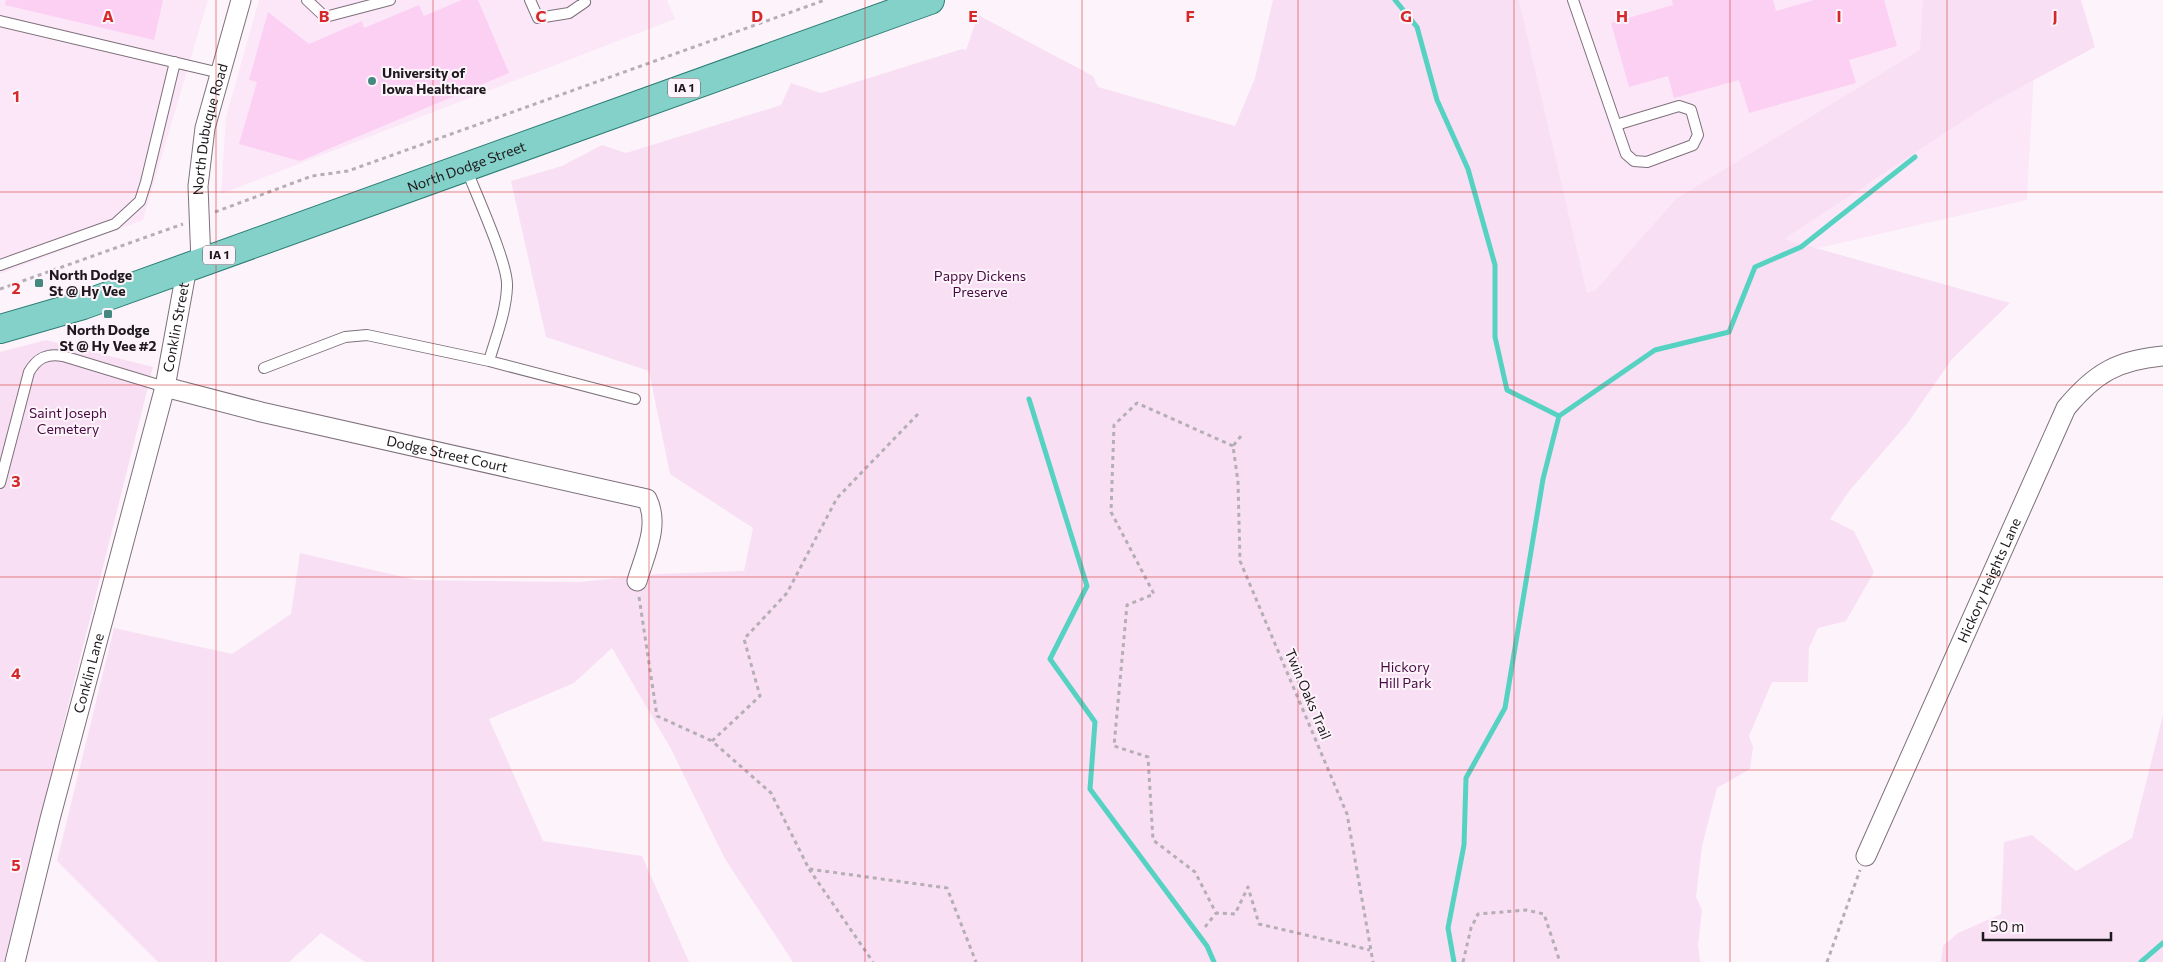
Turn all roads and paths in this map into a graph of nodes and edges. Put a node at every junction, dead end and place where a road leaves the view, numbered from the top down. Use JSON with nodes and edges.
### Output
{"nodes":[{"id":1,"x":241,"y":0,"type":"edge"},
{"id":2,"x":307,"y":0,"type":"edge"},
{"id":3,"x":390,"y":0,"type":"edge"},
{"id":4,"x":530,"y":0,"type":"edge"},
{"id":5,"x":584,"y":0,"type":"edge"},
{"id":6,"x":825,"y":0,"type":"edge"},
{"id":7,"x":930,"y":0,"type":"edge"},
{"id":8,"x":1573,"y":0,"type":"edge"},
{"id":9,"x":376,"y":2,"type":"edge"},
{"id":10,"x":0,"y":21,"type":"edge"},
{"id":11,"x":175,"y":62,"type":"junction"},
{"id":12,"x":220,"y":73,"type":"junction"},
{"id":13,"x":1616,"y":125,"type":"junction"},
{"id":14,"x":466,"y":167,"type":"junction"},
{"id":15,"x":199,"y":218,"type":"junction"},
{"id":16,"x":194,"y":264,"type":"junction"},
{"id":17,"x":0,"y":265,"type":"edge"},
{"id":18,"x":0,"y":288,"type":"edge"},
{"id":19,"x":0,"y":329,"type":"edge"},
{"id":20,"x":2163,"y":356,"type":"edge"},
{"id":21,"x":490,"y":361,"type":"junction"},
{"id":22,"x":264,"y":368,"type":"dead end"},
{"id":23,"x":164,"y":387,"type":"junction"},
{"id":24,"x":634,"y":399,"type":"dead end"},
{"id":25,"x":918,"y":414,"type":"dead end"},
{"id":26,"x":1240,"y":436,"type":"dead end"},
{"id":27,"x":1233,"y":446,"type":"junction"},
{"id":28,"x":0,"y":483,"type":"edge"},
{"id":29,"x":637,"y":581,"type":"joint"},
{"id":30,"x":712,"y":742,"type":"junction"},
{"id":31,"x":1866,"y":856,"type":"joint"},
{"id":32,"x":809,"y":869,"type":"junction"},
{"id":33,"x":1216,"y":913,"type":"junction"},
{"id":34,"x":1205,"y":927,"type":"dead end"},
{"id":35,"x":1370,"y":950,"type":"junction"},
{"id":36,"x":15,"y":962,"type":"edge"},
{"id":37,"x":873,"y":962,"type":"edge"},
{"id":38,"x":976,"y":962,"type":"edge"},
{"id":39,"x":1373,"y":962,"type":"edge"},
{"id":40,"x":1463,"y":962,"type":"edge"},
{"id":41,"x":1560,"y":962,"type":"edge"},
{"id":42,"x":1827,"y":962,"type":"edge"}],
"edges":[{"from":1,"to":12,"type":"street","name":"North Dubuque Road"},
{"from":2,"to":9,"type":"lane"},
{"from":3,"to":9,"type":"lane"},
{"from":4,"to":5,"type":"lane"},
{"from":6,"to":15,"type":"path"},
{"from":7,"to":14,"type":"main road","name":"North Dodge Street","number":"IA 1"},
{"from":8,"to":13,"type":"lane"},
{"from":10,"to":11,"type":"lane"},
{"from":11,"to":12,"type":"lane"},
{"from":11,"to":17,"type":"lane"},
{"from":12,"to":15,"type":"street","name":"North Dubuque Road"},
{"from":13,"to":13,"type":"lane"},
{"from":14,"to":16,"type":"main road","name":"North Dodge Street","number":"IA 1"},
{"from":14,"to":21,"type":"lane"},
{"from":15,"to":16,"type":"street","name":"North Dubuque Road"},
{"from":15,"to":18,"type":"path"},
{"from":16,"to":19,"type":"main road","name":"North Dodge Street","number":"IA 1"},
{"from":16,"to":23,"type":"street","name":"Conklin Street"},
{"from":20,"to":31,"type":"street","name":"Hickory Heights Lane"},
{"from":21,"to":22,"type":"lane"},
{"from":21,"to":24,"type":"lane"},
{"from":23,"to":28,"type":"lane"},
{"from":23,"to":29,"type":"street","name":"Dodge Street Court"},
{"from":23,"to":36,"type":"street","name":"Conklin Lane"},
{"from":25,"to":30,"type":"path"},
{"from":26,"to":27,"type":"path"},
{"from":27,"to":33,"type":"path"},
{"from":27,"to":35,"type":"path","name":"Twin Oaks Trail"},
{"from":29,"to":30,"type":"path"},
{"from":30,"to":32,"type":"path"},
{"from":31,"to":42,"type":"path"},
{"from":32,"to":37,"type":"path"},
{"from":32,"to":38,"type":"path"},
{"from":33,"to":34,"type":"path"},
{"from":33,"to":35,"type":"path"},
{"from":35,"to":39,"type":"path","name":"Twin Oaks Trail"},
{"from":40,"to":41,"type":"path"}]}
